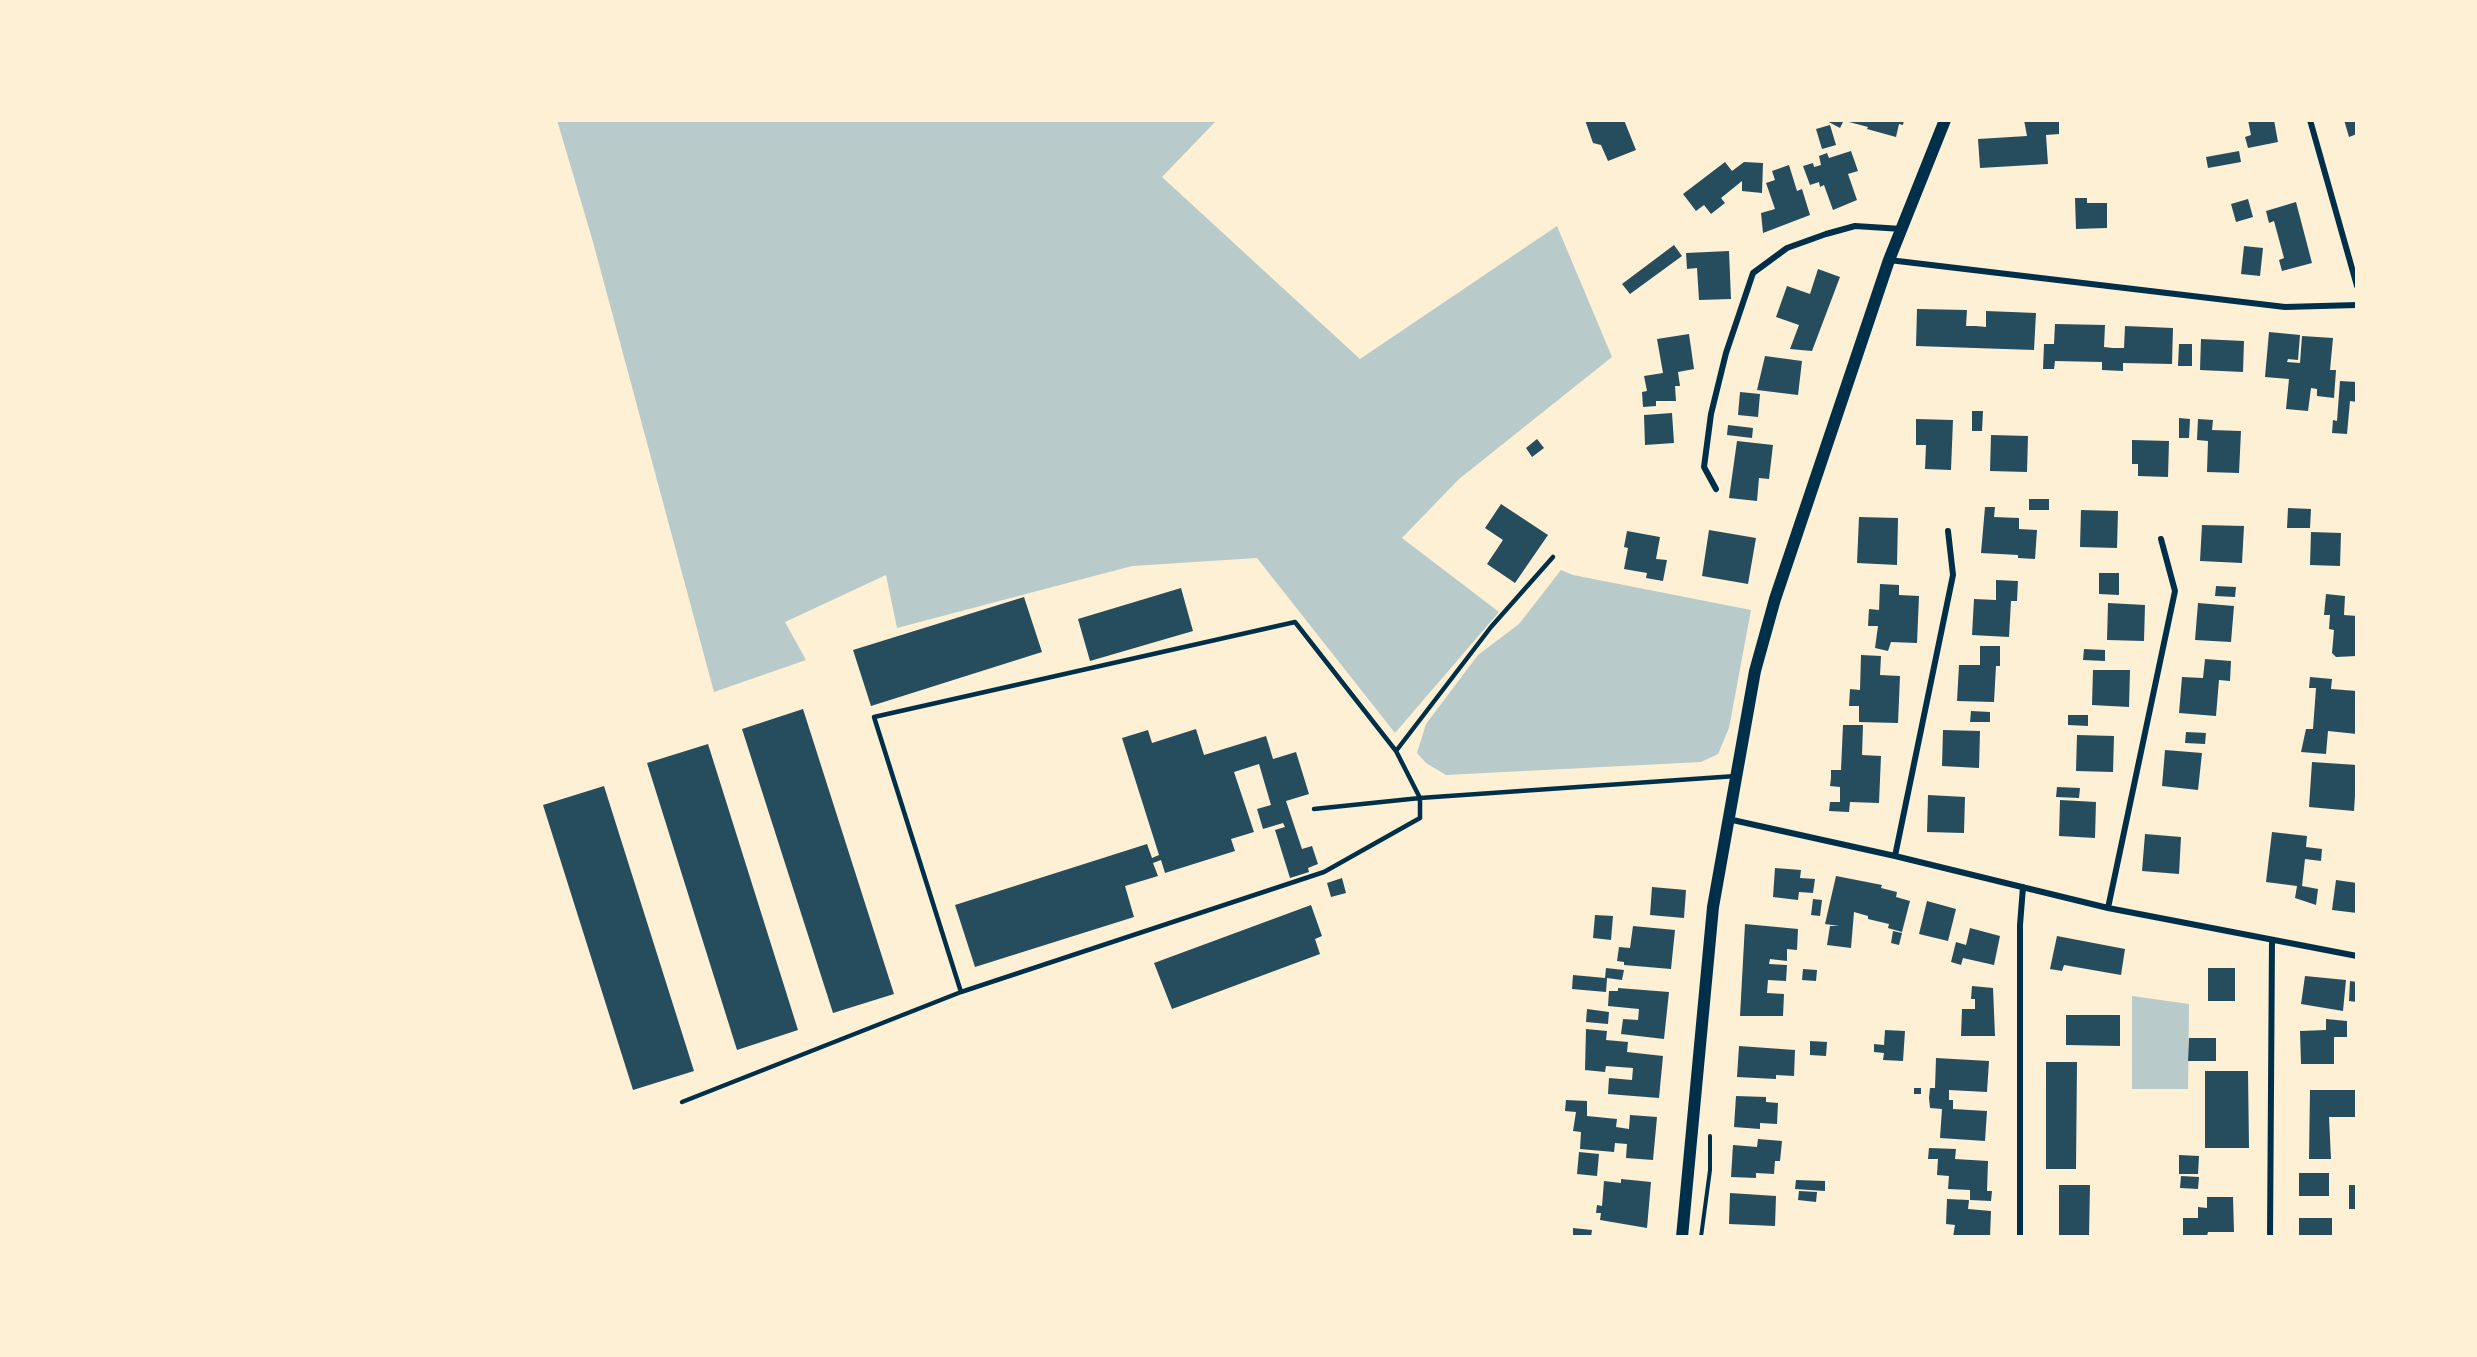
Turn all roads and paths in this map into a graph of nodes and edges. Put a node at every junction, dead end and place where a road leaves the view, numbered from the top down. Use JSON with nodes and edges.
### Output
{"nodes":[{"id":1,"x":1945,"y":120,"type":"edge"},
{"id":2,"x":2310,"y":120,"type":"edge"},
{"id":3,"x":1902,"y":229,"type":"junction"},
{"id":4,"x":1889,"y":260,"type":"junction"},
{"id":5,"x":2357,"y":286,"type":"edge"},
{"id":6,"x":2357,"y":305,"type":"edge"},
{"id":7,"x":1716,"y":489,"type":"dead end"},
{"id":8,"x":1948,"y":531,"type":"dead end"},
{"id":9,"x":2161,"y":538,"type":"dead end"},
{"id":10,"x":1552,"y":557,"type":"dead end"},
{"id":11,"x":1396,"y":751,"type":"junction"},
{"id":12,"x":1736,"y":776,"type":"junction"},
{"id":13,"x":1420,"y":798,"type":"junction"},
{"id":14,"x":1314,"y":809,"type":"dead end"},
{"id":15,"x":1728,"y":819,"type":"junction"},
{"id":16,"x":1895,"y":856,"type":"junction"},
{"id":17,"x":2023,"y":887,"type":"junction"},
{"id":18,"x":2108,"y":908,"type":"junction"},
{"id":19,"x":2272,"y":940,"type":"junction"},
{"id":20,"x":2357,"y":956,"type":"edge"},
{"id":21,"x":961,"y":992,"type":"junction"},
{"id":22,"x":682,"y":1102,"type":"dead end"},
{"id":23,"x":1710,"y":1135,"type":"dead end"},
{"id":24,"x":1682,"y":1237,"type":"edge"},
{"id":25,"x":1701,"y":1237,"type":"edge"},
{"id":26,"x":2020,"y":1237,"type":"edge"},
{"id":27,"x":2271,"y":1237,"type":"edge"}],
"edges":[{"from":1,"to":3,"type":"main road"},
{"from":2,"to":5,"type":"street"},
{"from":3,"to":4,"type":"main road"},
{"from":3,"to":7,"type":"street"},
{"from":4,"to":6,"type":"street"},
{"from":4,"to":12,"type":"main road"},
{"from":8,"to":16,"type":"street"},
{"from":9,"to":18,"type":"street"},
{"from":10,"to":11,"type":"lane"},
{"from":11,"to":13,"type":"lane"},
{"from":11,"to":21,"type":"lane"},
{"from":12,"to":13,"type":"lane"},
{"from":12,"to":15,"type":"main road"},
{"from":13,"to":14,"type":"lane"},
{"from":13,"to":21,"type":"lane"},
{"from":15,"to":16,"type":"street"},
{"from":15,"to":24,"type":"main road"},
{"from":16,"to":17,"type":"street"},
{"from":17,"to":18,"type":"street"},
{"from":17,"to":26,"type":"street"},
{"from":18,"to":19,"type":"street"},
{"from":19,"to":20,"type":"street"},
{"from":19,"to":27,"type":"street"},
{"from":21,"to":22,"type":"lane"},
{"from":23,"to":25,"type":"path"}]}
